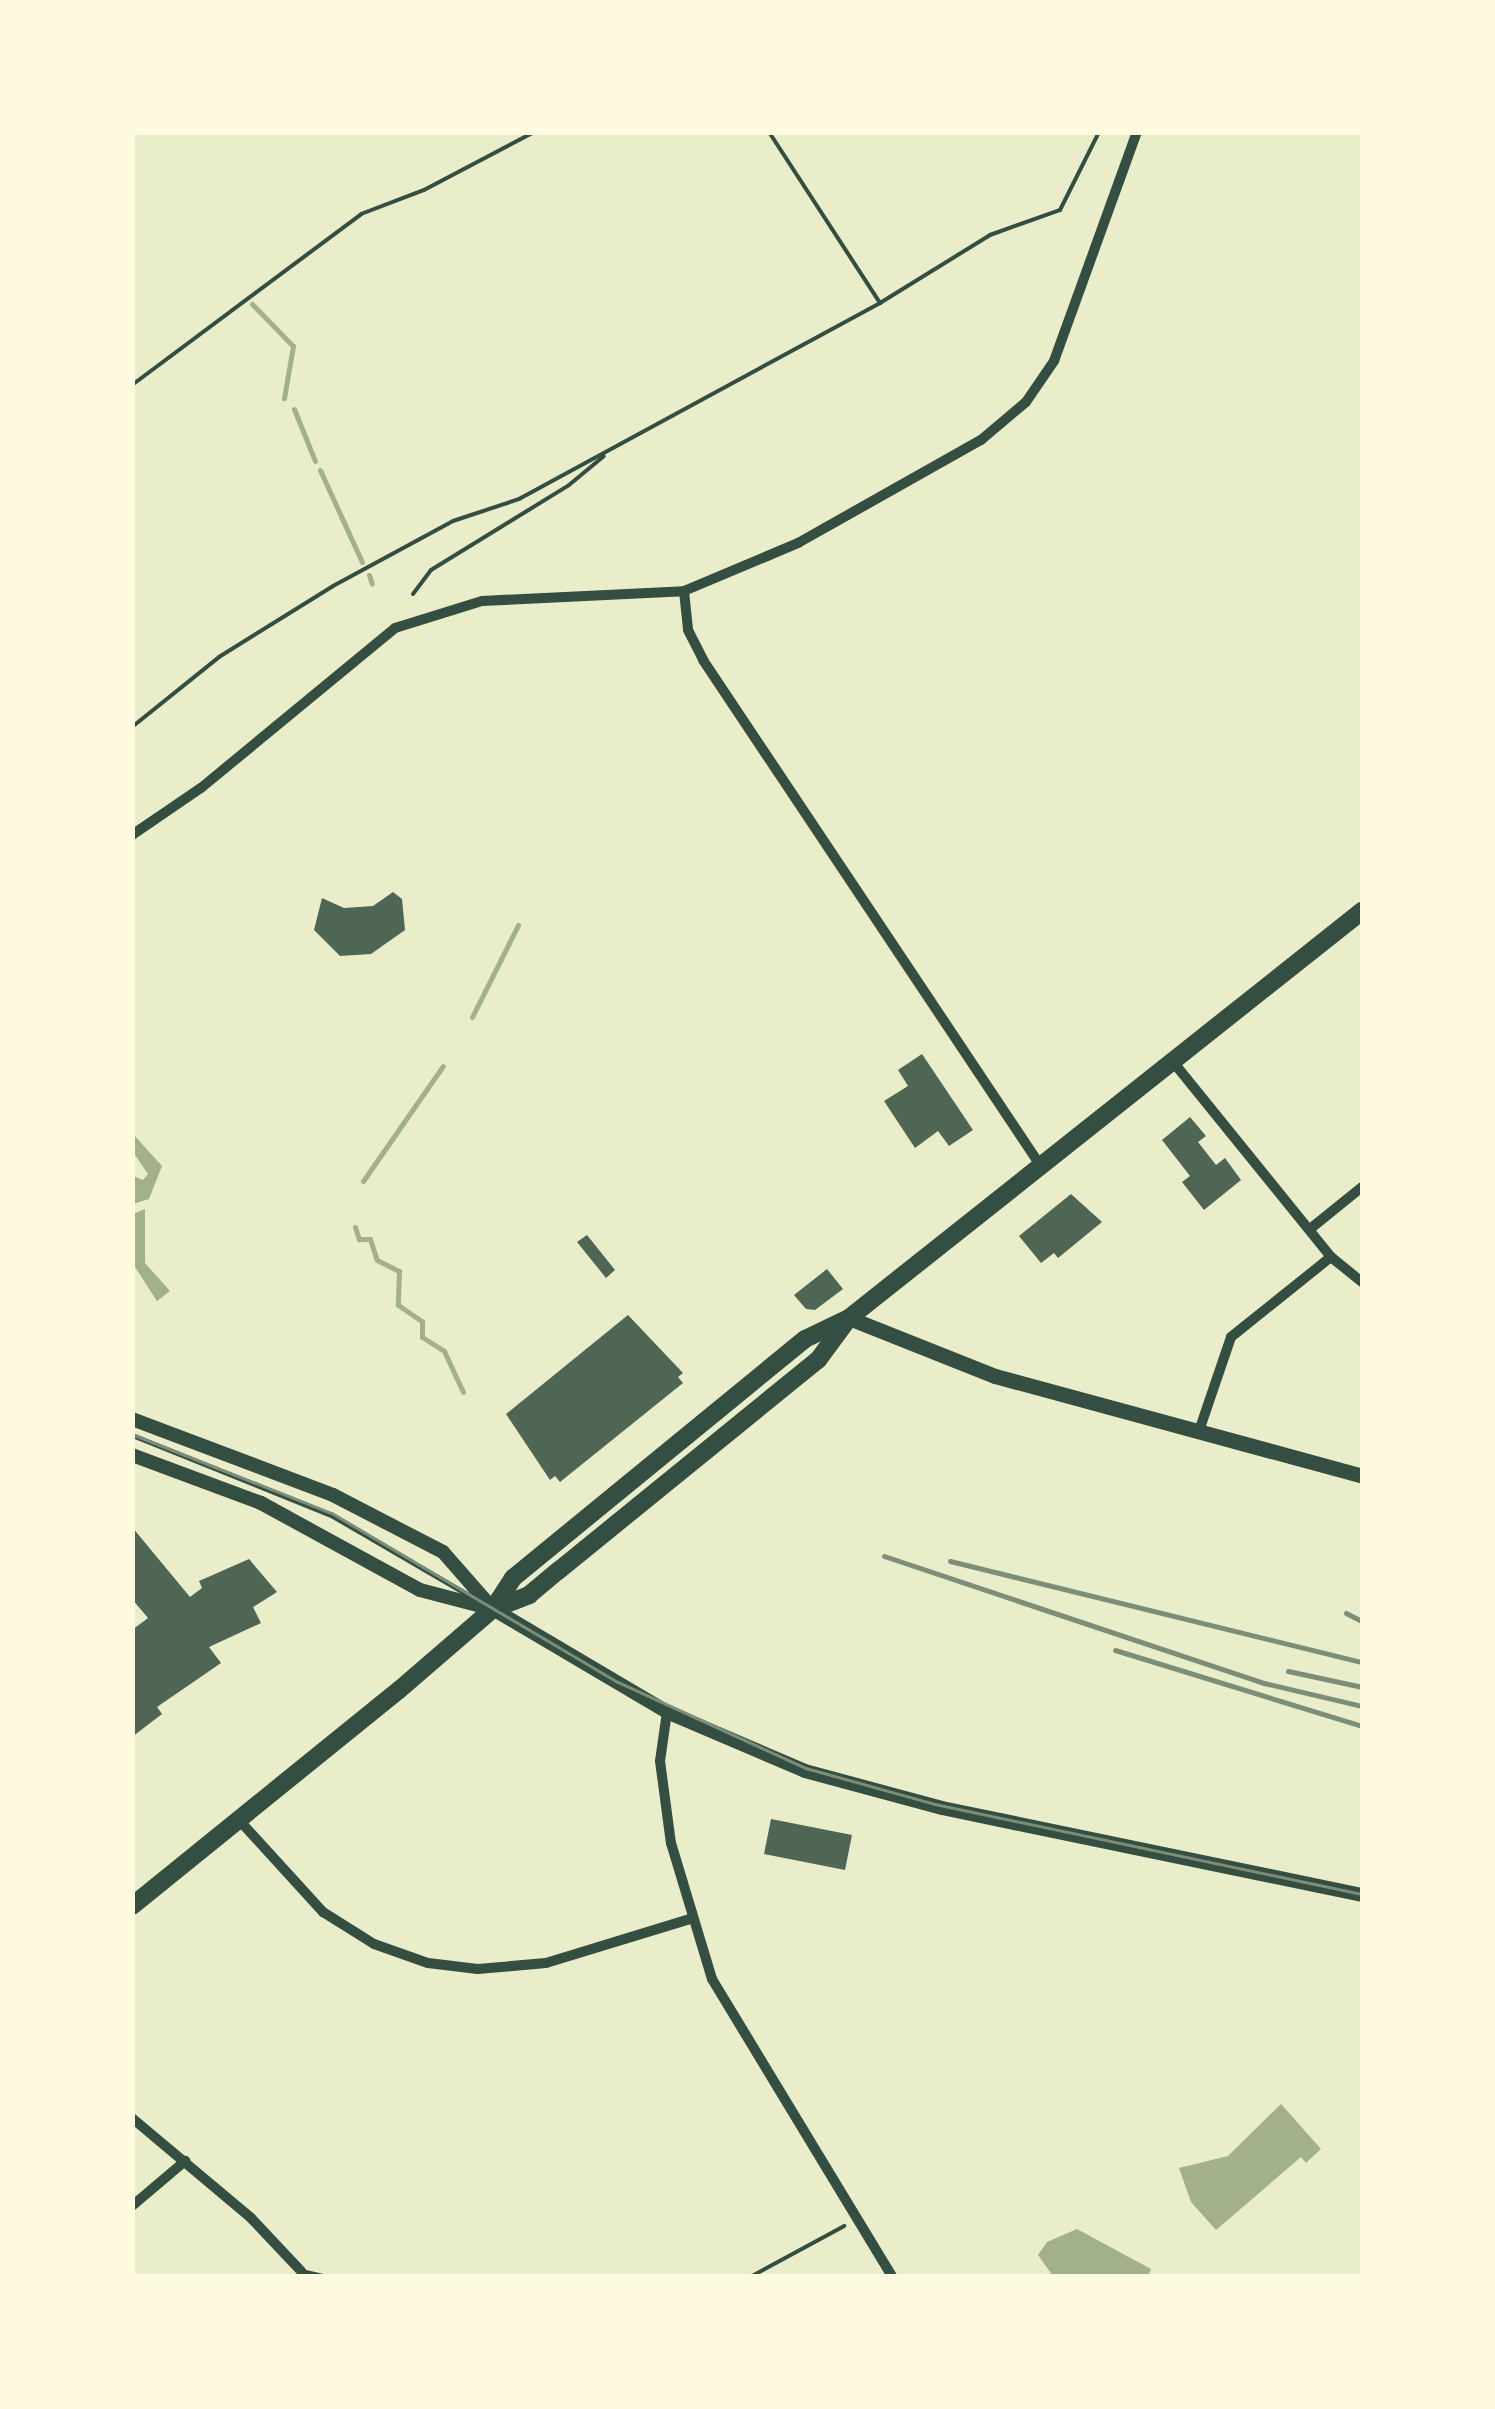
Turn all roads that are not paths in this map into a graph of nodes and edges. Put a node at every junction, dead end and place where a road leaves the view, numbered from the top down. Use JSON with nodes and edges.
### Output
{"nodes":[{"id":1,"x":1137,"y":132,"type":"edge"},
{"id":2,"x":684,"y":590,"type":"junction"},
{"id":3,"x":132,"y":835,"type":"edge"},
{"id":4,"x":1362,"y":911,"type":"edge"},
{"id":5,"x":1174,"y":1064,"type":"junction"},
{"id":6,"x":1042,"y":1169,"type":"junction"},
{"id":7,"x":1362,"y":1187,"type":"edge"},
{"id":8,"x":1310,"y":1229,"type":"junction"},
{"id":9,"x":1331,"y":1256,"type":"junction"},
{"id":10,"x":1362,"y":1282,"type":"edge"},
{"id":11,"x":850,"y":1318,"type":"junction"},
{"id":12,"x":133,"y":1424,"type":"edge"},
{"id":13,"x":1198,"y":1430,"type":"junction"},
{"id":14,"x":132,"y":1455,"type":"edge"},
{"id":15,"x":1362,"y":1476,"type":"edge"},
{"id":16,"x":493,"y":1609,"type":"junction"},
{"id":17,"x":667,"y":1712,"type":"junction"},
{"id":18,"x":238,"y":1820,"type":"junction"},
{"id":19,"x":1362,"y":1895,"type":"edge"},
{"id":20,"x":132,"y":1906,"type":"edge"},
{"id":21,"x":690,"y":1919,"type":"junction"},
{"id":22,"x":132,"y":2118,"type":"edge"},
{"id":23,"x":185,"y":2162,"type":"junction"},
{"id":24,"x":132,"y":2206,"type":"edge"},
{"id":25,"x":301,"y":2271,"type":"joint"},
{"id":26,"x":322,"y":2276,"type":"edge"},
{"id":27,"x":892,"y":2276,"type":"edge"}],
"edges":[{"from":1,"to":2,"type":"street"},
{"from":2,"to":3,"type":"street"},
{"from":2,"to":6,"type":"street"},
{"from":4,"to":5,"type":"main road"},
{"from":5,"to":6,"type":"main road"},
{"from":5,"to":8,"type":"street"},
{"from":6,"to":11,"type":"main road"},
{"from":7,"to":8,"type":"street"},
{"from":8,"to":9,"type":"street"},
{"from":9,"to":10,"type":"street"},
{"from":9,"to":13,"type":"street"},
{"from":11,"to":13,"type":"main road"},
{"from":11,"to":16,"type":"main road"},
{"from":12,"to":16,"type":"lane"},
{"from":12,"to":16,"type":"street"},
{"from":13,"to":15,"type":"main road"},
{"from":14,"to":16,"type":"street"},
{"from":16,"to":17,"type":"street"},
{"from":16,"to":18,"type":"main road"},
{"from":17,"to":19,"type":"street"},
{"from":17,"to":21,"type":"street"},
{"from":18,"to":20,"type":"main road"},
{"from":18,"to":21,"type":"street"},
{"from":21,"to":27,"type":"street"},
{"from":22,"to":23,"type":"street"},
{"from":23,"to":24,"type":"street"},
{"from":23,"to":25,"type":"street"},
{"from":25,"to":26,"type":"lane"}]}
